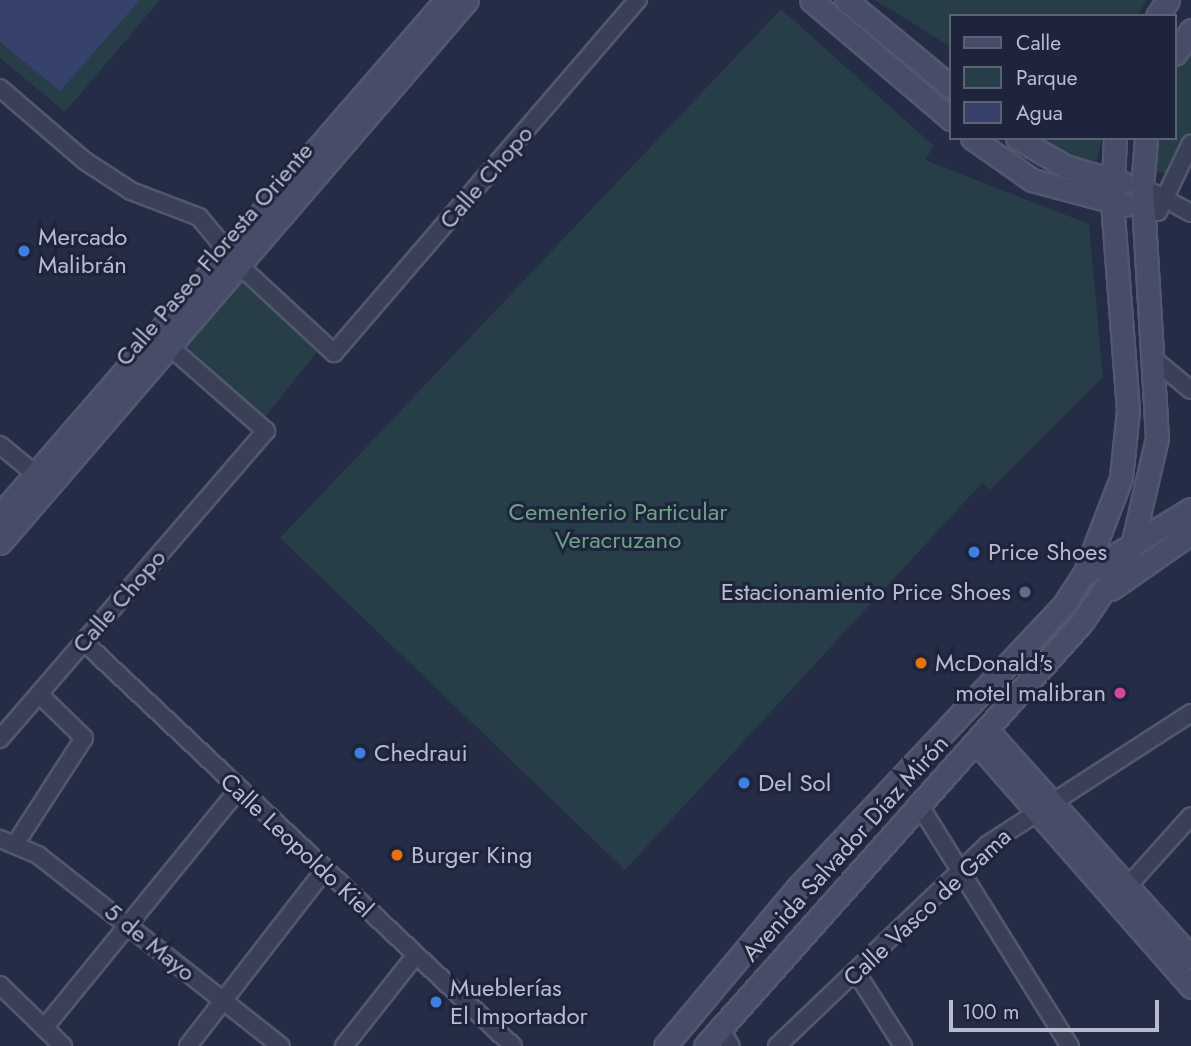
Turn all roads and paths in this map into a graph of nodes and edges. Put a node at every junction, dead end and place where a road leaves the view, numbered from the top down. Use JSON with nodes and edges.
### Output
{"nodes":[{"id":1,"x":446,"y":0,"type":"edge"},
{"id":2,"x":467,"y":0,"type":"edge"},
{"id":3,"x":638,"y":0,"type":"edge"},
{"id":4,"x":811,"y":0,"type":"edge"},
{"id":5,"x":846,"y":0,"type":"edge"},
{"id":6,"x":1168,"y":0,"type":"edge"},
{"id":7,"x":1157,"y":14,"type":"edge"},
{"id":8,"x":1191,"y":30,"type":"edge"},
{"id":9,"x":909,"y":51,"type":"junction"},
{"id":10,"x":1177,"y":51,"type":"edge"},
{"id":11,"x":950,"y":65,"type":"edge"},
{"id":12,"x":950,"y":86,"type":"edge"},
{"id":13,"x":0,"y":88,"type":"edge"},
{"id":14,"x":950,"y":118,"type":"edge"},
{"id":15,"x":977,"y":140,"type":"edge"},
{"id":16,"x":1020,"y":140,"type":"edge"},
{"id":17,"x":1115,"y":140,"type":"edge"},
{"id":18,"x":1146,"y":140,"type":"edge"},
{"id":19,"x":1191,"y":143,"type":"edge"},
{"id":20,"x":1112,"y":180,"type":"junction"},
{"id":21,"x":1151,"y":201,"type":"junction"},
{"id":22,"x":1112,"y":202,"type":"junction"},
{"id":23,"x":1184,"y":210,"type":"edge"},
{"id":24,"x":234,"y":259,"type":"junction"},
{"id":25,"x":162,"y":340,"type":"junction"},
{"id":26,"x":1157,"y":362,"type":"junction"},
{"id":27,"x":1191,"y":390,"type":"edge"},
{"id":28,"x":0,"y":445,"type":"edge"},
{"id":29,"x":43,"y":480,"type":"junction"},
{"id":30,"x":1191,"y":509,"type":"edge"},
{"id":31,"x":0,"y":515,"type":"edge"},
{"id":32,"x":1191,"y":533,"type":"edge"},
{"id":33,"x":0,"y":544,"type":"edge"},
{"id":34,"x":1131,"y":550,"type":"junction"},
{"id":35,"x":1084,"y":574,"type":"junction"},
{"id":36,"x":1108,"y":591,"type":"junction"},
{"id":37,"x":1063,"y":606,"type":"junction"},
{"id":38,"x":84,"y":642,"type":"junction"},
{"id":39,"x":39,"y":694,"type":"junction"},
{"id":40,"x":1191,"y":713,"type":"edge"},
{"id":41,"x":981,"y":736,"type":"junction"},
{"id":42,"x":0,"y":739,"type":"edge"},
{"id":43,"x":238,"y":790,"type":"junction"},
{"id":44,"x":918,"y":803,"type":"junction"},
{"id":45,"x":1043,"y":807,"type":"junction"},
{"id":46,"x":1191,"y":816,"type":"edge"},
{"id":47,"x":8,"y":841,"type":"edge"},
{"id":48,"x":960,"y":871,"type":"junction"},
{"id":49,"x":323,"y":872,"type":"junction"},
{"id":50,"x":1128,"y":886,"type":"junction"},
{"id":51,"x":786,"y":901,"type":"junction"},
{"id":52,"x":129,"y":924,"type":"junction"},
{"id":53,"x":415,"y":956,"type":"junction"},
{"id":54,"x":1191,"y":957,"type":"edge"},
{"id":55,"x":776,"y":963,"type":"junction"},
{"id":56,"x":856,"y":972,"type":"junction"},
{"id":57,"x":0,"y":985,"type":"edge"},
{"id":58,"x":1191,"y":987,"type":"edge"},
{"id":59,"x":223,"y":1001,"type":"junction"},
{"id":60,"x":719,"y":1027,"type":"junction"},
{"id":61,"x":44,"y":1028,"type":"junction"},
{"id":62,"x":508,"y":1045,"type":"edge"},
{"id":63,"x":63,"y":1046,"type":"edge"},
{"id":64,"x":188,"y":1046,"type":"edge"},
{"id":65,"x":281,"y":1046,"type":"edge"},
{"id":66,"x":344,"y":1046,"type":"edge"},
{"id":67,"x":665,"y":1046,"type":"edge"},
{"id":68,"x":705,"y":1046,"type":"edge"},
{"id":69,"x":731,"y":1046,"type":"edge"},
{"id":70,"x":777,"y":1046,"type":"edge"},
{"id":71,"x":903,"y":1046,"type":"edge"},
{"id":72,"x":1070,"y":1046,"type":"edge"}],
"edges":[{"from":1,"to":24,"type":"main road","name":"Calle Paseo Floresta Oriente"},
{"from":2,"to":24,"type":"main road","name":"Calle Paseo Floresta Oriente"},
{"from":3,"to":24,"type":"street","name":"Calle Chopo"},
{"from":4,"to":14,"type":"main road"},
{"from":5,"to":9,"type":"main road"},
{"from":6,"to":7,"type":"main road"},
{"from":8,"to":10,"type":"main road"},
{"from":9,"to":11,"type":"main road"},
{"from":9,"to":12,"type":"main road"},
{"from":13,"to":24,"type":"street"},
{"from":15,"to":22,"type":"main road"},
{"from":16,"to":20,"type":"main road"},
{"from":17,"to":20,"type":"main road","name":"Avenida Salvador Díaz Mirón"},
{"from":18,"to":21,"type":"main road","name":"Avenida Salvador Díaz Mirón"},
{"from":19,"to":21,"type":"street"},
{"from":20,"to":21,"type":"main road"},
{"from":20,"to":22,"type":"main road","name":"Avenida Salvador Díaz Mirón"},
{"from":21,"to":22,"type":"main road"},
{"from":21,"to":23,"type":"street"},
{"from":21,"to":26,"type":"main road","name":"Avenida Salvador Díaz Mirón"},
{"from":22,"to":35,"type":"main road","name":"Avenida Salvador Díaz Mirón"},
{"from":24,"to":25,"type":"main road","name":"Calle Paseo Floresta Oriente"},
{"from":25,"to":29,"type":"main road","name":"Calle Paseo Floresta Oriente"},
{"from":25,"to":38,"type":"street","name":"Calle Chopo"},
{"from":26,"to":27,"type":"street"},
{"from":26,"to":34,"type":"main road","name":"Avenida Salvador Díaz Mirón"},
{"from":28,"to":29,"type":"street"},
{"from":29,"to":31,"type":"main road","name":"Calle Paseo Floresta Oriente"},
{"from":29,"to":33,"type":"main road","name":"Calle Paseo Floresta Oriente"},
{"from":30,"to":34,"type":"main road"},
{"from":32,"to":36,"type":"main road"},
{"from":34,"to":35,"type":"main road"},
{"from":34,"to":36,"type":"main road","name":"Avenida Salvador Díaz Mirón"},
{"from":35,"to":37,"type":"main road","name":"Avenida Salvador Díaz Mirón"},
{"from":36,"to":37,"type":"main road"},
{"from":36,"to":41,"type":"main road","name":"Avenida Salvador Díaz Mirón"},
{"from":37,"to":51,"type":"main road","name":"Avenida Salvador Díaz Mirón"},
{"from":38,"to":39,"type":"street","name":"Calle Chopo"},
{"from":38,"to":43,"type":"street","name":"Calle Leopoldo Kiel"},
{"from":39,"to":42,"type":"street","name":"Calle Chopo"},
{"from":39,"to":47,"type":"street"},
{"from":40,"to":45,"type":"street","name":"Calle Vasco de Gama"},
{"from":41,"to":44,"type":"main road","name":"Avenida Salvador Díaz Mirón"},
{"from":41,"to":45,"type":"main road"},
{"from":43,"to":49,"type":"street","name":"Calle Leopoldo Kiel"},
{"from":43,"to":52,"type":"street"},
{"from":44,"to":48,"type":"street"},
{"from":44,"to":55,"type":"main road","name":"Avenida Salvador Díaz Mirón"},
{"from":45,"to":48,"type":"street","name":"Calle Vasco de Gama"},
{"from":45,"to":50,"type":"main road"},
{"from":45,"to":58,"type":"main road"},
{"from":46,"to":50,"type":"street"},
{"from":47,"to":52,"type":"street","name":"5 de Mayo"},
{"from":48,"to":56,"type":"street","name":"Calle Vasco de Gama"},
{"from":48,"to":72,"type":"street"},
{"from":49,"to":53,"type":"street","name":"Calle Leopoldo Kiel"},
{"from":49,"to":59,"type":"street"},
{"from":50,"to":54,"type":"main road"},
{"from":51,"to":55,"type":"main road"},
{"from":51,"to":67,"type":"main road","name":"Avenida Salvador Díaz Mirón"},
{"from":52,"to":59,"type":"street","name":"5 de Mayo"},
{"from":52,"to":61,"type":"street"},
{"from":53,"to":62,"type":"street","name":"Calle Leopoldo Kiel"},
{"from":53,"to":66,"type":"street"},
{"from":55,"to":60,"type":"main road","name":"Avenida Salvador Díaz Mirón"},
{"from":56,"to":70,"type":"street","name":"Calle Vasco de Gama"},
{"from":56,"to":71,"type":"street"},
{"from":57,"to":61,"type":"street"},
{"from":59,"to":64,"type":"street"},
{"from":59,"to":65,"type":"street","name":"5 de Mayo"},
{"from":60,"to":68,"type":"main road","name":"Avenida Salvador Díaz Mirón"},
{"from":60,"to":69,"type":"street"},
{"from":61,"to":63,"type":"street"}]}
